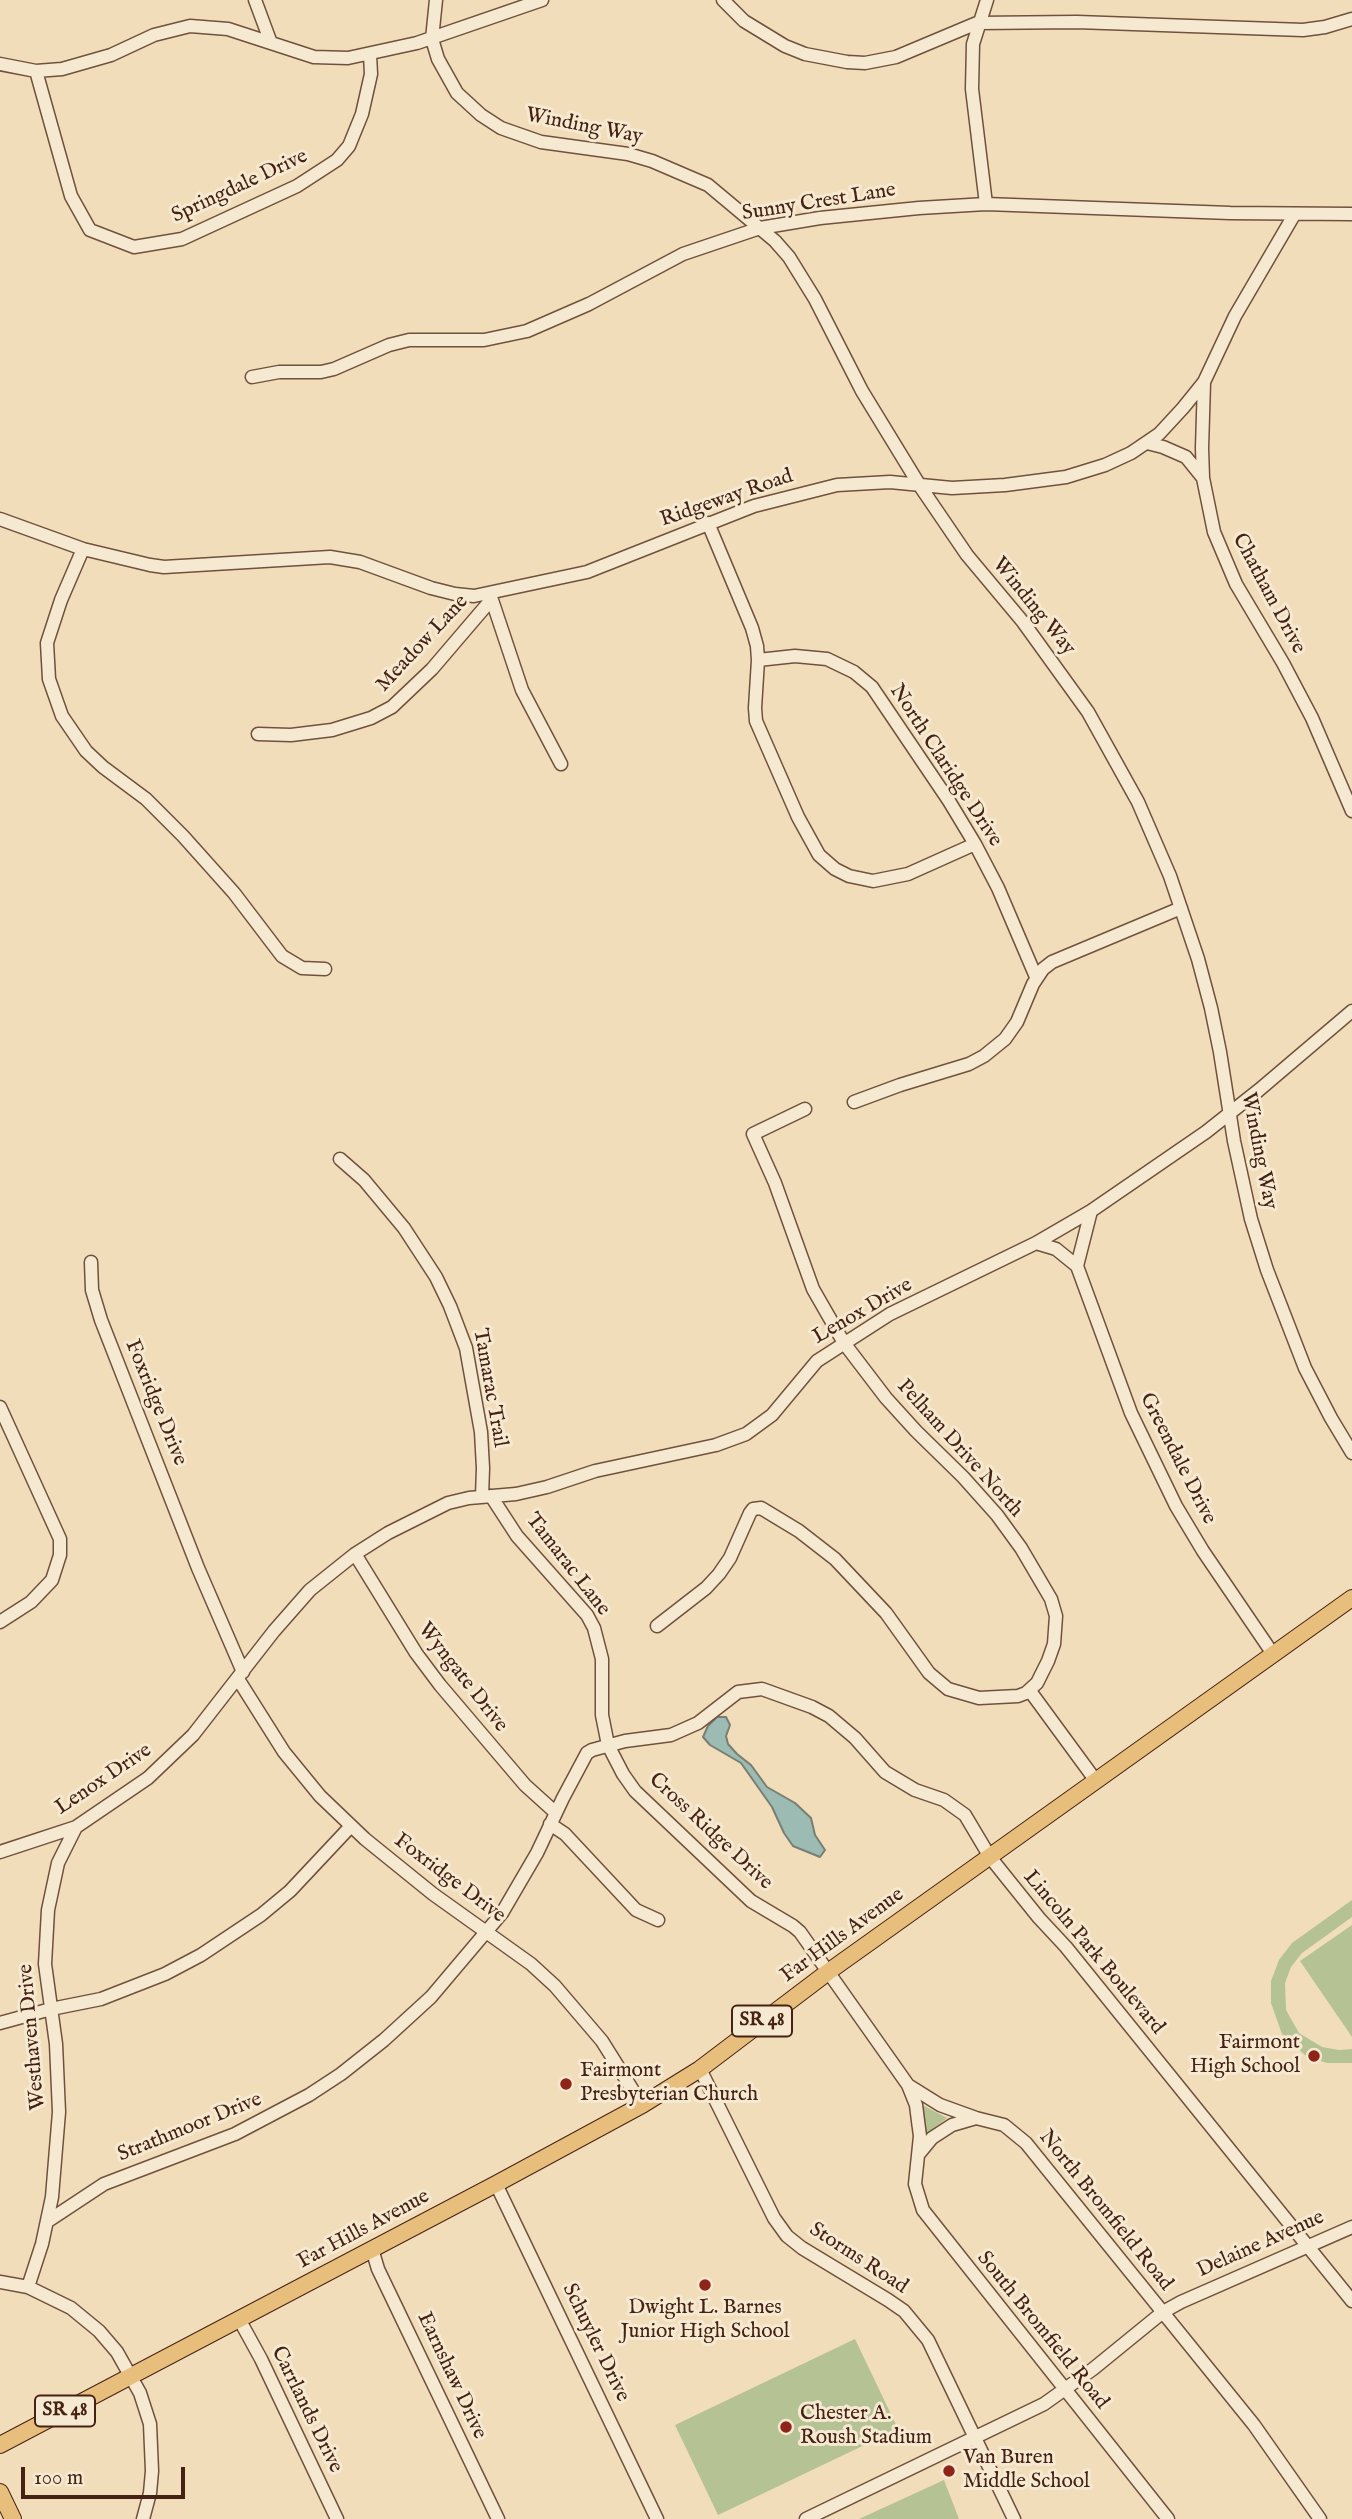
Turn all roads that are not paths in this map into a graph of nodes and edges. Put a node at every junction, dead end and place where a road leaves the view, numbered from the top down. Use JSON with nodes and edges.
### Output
{"nodes":[{"id":1,"x":255,"y":0,"type":"edge"},
{"id":2,"x":436,"y":0,"type":"edge"},
{"id":3,"x":542,"y":0,"type":"edge"},
{"id":4,"x":723,"y":0,"type":"edge"},
{"id":5,"x":987,"y":0,"type":"edge"},
{"id":6,"x":1352,"y":19,"type":"edge"},
{"id":7,"x":978,"y":23,"type":"junction"},
{"id":8,"x":432,"y":39,"type":"junction"},
{"id":9,"x":271,"y":43,"type":"junction"},
{"id":10,"x":370,"y":55,"type":"junction"},
{"id":11,"x":0,"y":64,"type":"edge"},
{"id":12,"x":36,"y":71,"type":"junction"},
{"id":13,"x":986,"y":205,"type":"junction"},
{"id":14,"x":1352,"y":214,"type":"edge"},
{"id":15,"x":1294,"y":215,"type":"junction"},
{"id":16,"x":760,"y":228,"type":"junction"},
{"id":17,"x":252,"y":377,"type":"dead end"},
{"id":18,"x":1204,"y":382,"type":"junction"},
{"id":19,"x":1147,"y":443,"type":"junction"},
{"id":20,"x":1203,"y":478,"type":"junction"},
{"id":21,"x":920,"y":486,"type":"junction"},
{"id":22,"x":0,"y":519,"type":"edge"},
{"id":23,"x":708,"y":523,"type":"junction"},
{"id":24,"x":83,"y":549,"type":"junction"},
{"id":25,"x":490,"y":596,"type":"junction"},
{"id":26,"x":758,"y":660,"type":"junction"},
{"id":27,"x":258,"y":734,"type":"dead end"},
{"id":28,"x":561,"y":764,"type":"dead end"},
{"id":29,"x":1352,"y":811,"type":"edge"},
{"id":30,"x":975,"y":844,"type":"junction"},
{"id":31,"x":1181,"y":908,"type":"junction"},
{"id":32,"x":325,"y":969,"type":"dead end"},
{"id":33,"x":1036,"y":977,"type":"junction"},
{"id":34,"x":1352,"y":1011,"type":"edge"},
{"id":35,"x":854,"y":1102,"type":"dead end"},
{"id":36,"x":805,"y":1110,"type":"dead end"},
{"id":37,"x":1230,"y":1113,"type":"junction"},
{"id":38,"x":340,"y":1158,"type":"dead end"},
{"id":39,"x":1091,"y":1211,"type":"junction"},
{"id":40,"x":1036,"y":1243,"type":"junction"},
{"id":41,"x":90,"y":1262,"type":"dead end"},
{"id":42,"x":1077,"y":1266,"type":"junction"},
{"id":43,"x":844,"y":1343,"type":"junction"},
{"id":44,"x":0,"y":1408,"type":"edge"},
{"id":45,"x":1352,"y":1453,"type":"edge"},
{"id":46,"x":486,"y":1496,"type":"junction"},
{"id":47,"x":355,"y":1554,"type":"junction"},
{"id":48,"x":1352,"y":1598,"type":"edge"},
{"id":49,"x":0,"y":1622,"type":"edge"},
{"id":50,"x":657,"y":1626,"type":"dead end"},
{"id":51,"x":1273,"y":1654,"type":"junction"},
{"id":52,"x":240,"y":1676,"type":"junction"},
{"id":53,"x":1030,"y":1691,"type":"junction"},
{"id":54,"x":608,"y":1745,"type":"junction"},
{"id":55,"x":1096,"y":1781,"type":"junction"},
{"id":56,"x":553,"y":1819,"type":"junction"},
{"id":57,"x":351,"y":1826,"type":"junction"},
{"id":58,"x":76,"y":1827,"type":"junction"},
{"id":59,"x":0,"y":1852,"type":"edge"},
{"id":60,"x":990,"y":1857,"type":"junction"},
{"id":61,"x":658,"y":1920,"type":"dead end"},
{"id":62,"x":488,"y":1931,"type":"junction"},
{"id":63,"x":828,"y":1972,"type":"junction"},
{"id":64,"x":51,"y":2008,"type":"junction"},
{"id":65,"x":0,"y":2023,"type":"edge"},
{"id":66,"x":700,"y":2069,"type":"junction"},
{"id":67,"x":908,"y":2085,"type":"junction"},
{"id":68,"x":642,"y":2105,"type":"junction"},
{"id":69,"x":976,"y":2118,"type":"junction"},
{"id":70,"x":918,"y":2156,"type":"junction"},
{"id":71,"x":496,"y":2184,"type":"junction"},
{"id":72,"x":48,"y":2221,"type":"junction"},
{"id":73,"x":1352,"y":2227,"type":"edge"},
{"id":74,"x":1308,"y":2246,"type":"junction"},
{"id":75,"x":372,"y":2249,"type":"junction"},
{"id":76,"x":0,"y":2282,"type":"edge"},
{"id":77,"x":28,"y":2287,"type":"junction"},
{"id":78,"x":1352,"y":2301,"type":"edge"},
{"id":79,"x":1163,"y":2312,"type":"junction"},
{"id":80,"x":239,"y":2319,"type":"junction"},
{"id":81,"x":130,"y":2377,"type":"junction"},
{"id":82,"x":1065,"y":2389,"type":"junction"},
{"id":83,"x":976,"y":2437,"type":"junction"},
{"id":84,"x":0,"y":2445,"type":"edge"},
{"id":85,"x":0,"y":2492,"type":"edge"},
{"id":86,"x":1318,"y":2516,"type":"edge"},
{"id":87,"x":147,"y":2518,"type":"edge"},
{"id":88,"x":13,"y":2519,"type":"edge"},
{"id":89,"x":337,"y":2519,"type":"edge"},
{"id":90,"x":498,"y":2519,"type":"edge"},
{"id":91,"x":657,"y":2519,"type":"edge"},
{"id":92,"x":806,"y":2519,"type":"edge"},
{"id":93,"x":1014,"y":2519,"type":"edge"},
{"id":94,"x":1168,"y":2519,"type":"edge"},
{"id":95,"x":1302,"y":2519,"type":"edge"}],
"edges":[{"from":1,"to":9,"type":"street"},
{"from":2,"to":8,"type":"street","name":"Winding Way"},
{"from":3,"to":8,"type":"street"},
{"from":4,"to":7,"type":"street"},
{"from":5,"to":7,"type":"street"},
{"from":6,"to":7,"type":"street"},
{"from":7,"to":13,"type":"street"},
{"from":8,"to":10,"type":"street"},
{"from":8,"to":16,"type":"street","name":"Winding Way"},
{"from":9,"to":10,"type":"street"},
{"from":9,"to":12,"type":"street"},
{"from":10,"to":12,"type":"street","name":"Springdale Drive"},
{"from":11,"to":12,"type":"street"},
{"from":13,"to":15,"type":"street","name":"Sunny Crest Lane"},
{"from":13,"to":16,"type":"street","name":"Sunny Crest Lane"},
{"from":14,"to":15,"type":"street"},
{"from":15,"to":18,"type":"street","name":"Ridgeway Road"},
{"from":16,"to":17,"type":"street","name":"Sunny Crest Lane"},
{"from":16,"to":21,"type":"street","name":"Winding Way"},
{"from":18,"to":19,"type":"street","name":"Ridgeway Road"},
{"from":18,"to":20,"type":"street","name":"Chatham Drive"},
{"from":19,"to":20,"type":"street"},
{"from":19,"to":21,"type":"street","name":"Ridgeway Road"},
{"from":20,"to":29,"type":"street","name":"Chatham Drive"},
{"from":21,"to":23,"type":"street","name":"Ridgeway Road"},
{"from":21,"to":31,"type":"street","name":"Winding Way"},
{"from":22,"to":24,"type":"street","name":"Ridgeway Road"},
{"from":23,"to":25,"type":"street","name":"Ridgeway Road"},
{"from":23,"to":26,"type":"street"},
{"from":24,"to":25,"type":"street","name":"Ridgeway Road"},
{"from":24,"to":32,"type":"street"},
{"from":25,"to":27,"type":"street","name":"Meadow Lane"},
{"from":25,"to":28,"type":"street"},
{"from":26,"to":30,"type":"street","name":"North Claridge Drive"},
{"from":26,"to":30,"type":"street"},
{"from":30,"to":33,"type":"street","name":"North Claridge Drive"},
{"from":31,"to":33,"type":"street"},
{"from":31,"to":37,"type":"street","name":"Winding Way"},
{"from":33,"to":35,"type":"street"},
{"from":34,"to":37,"type":"street","name":"Lenox Drive"},
{"from":36,"to":43,"type":"street","name":"Pelham Drive North"},
{"from":37,"to":39,"type":"street","name":"Lenox Drive"},
{"from":37,"to":45,"type":"street","name":"Winding Way"},
{"from":38,"to":46,"type":"street","name":"Tamarac Trail"},
{"from":39,"to":40,"type":"street","name":"Lenox Drive"},
{"from":39,"to":42,"type":"street"},
{"from":40,"to":42,"type":"street"},
{"from":40,"to":43,"type":"street","name":"Lenox Drive"},
{"from":41,"to":52,"type":"street","name":"Foxridge Drive"},
{"from":42,"to":51,"type":"street","name":"Greendale Drive"},
{"from":43,"to":46,"type":"street","name":"Lenox Drive"},
{"from":43,"to":53,"type":"street","name":"Pelham Drive North"},
{"from":44,"to":49,"type":"street"},
{"from":46,"to":47,"type":"street","name":"Lenox Drive"},
{"from":46,"to":54,"type":"street","name":"Tamarac Lane"},
{"from":47,"to":52,"type":"street","name":"Lenox Drive"},
{"from":47,"to":56,"type":"street","name":"Wyngate Drive"},
{"from":48,"to":51,"type":"main road","name":"Far Hills Avenue","number":"SR 48"},
{"from":50,"to":53,"type":"street"},
{"from":51,"to":55,"type":"main road","name":"Far Hills Avenue","number":"SR 48"},
{"from":52,"to":57,"type":"street","name":"Foxridge Drive"},
{"from":52,"to":58,"type":"street","name":"Lenox Drive"},
{"from":53,"to":55,"type":"street"},
{"from":54,"to":56,"type":"street"},
{"from":54,"to":60,"type":"street","name":"Lincoln Park Boulevard"},
{"from":54,"to":63,"type":"street","name":"Cross Ridge Drive"},
{"from":55,"to":60,"type":"main road","name":"Far Hills Avenue","number":"SR 48"},
{"from":56,"to":61,"type":"street","name":"Wyngate Drive"},
{"from":56,"to":62,"type":"street","name":"Strathmoor Drive"},
{"from":57,"to":62,"type":"street","name":"Foxridge Drive"},
{"from":57,"to":64,"type":"street"},
{"from":58,"to":59,"type":"street","name":"Lenox Drive"},
{"from":58,"to":64,"type":"street","name":"Westhaven Drive"},
{"from":60,"to":63,"type":"main road","name":"Far Hills Avenue","number":"SR 48"},
{"from":60,"to":74,"type":"street","name":"Lincoln Park Boulevard"},
{"from":62,"to":68,"type":"street","name":"Foxridge Drive"},
{"from":62,"to":72,"type":"street","name":"Strathmoor Drive"},
{"from":63,"to":66,"type":"main road","name":"Far Hills Avenue","number":"SR 48"},
{"from":63,"to":67,"type":"street","name":"North Bromfield Road"},
{"from":64,"to":65,"type":"street"},
{"from":64,"to":72,"type":"street","name":"Westhaven Drive"},
{"from":66,"to":68,"type":"main road","name":"Far Hills Avenue","number":"SR 48"},
{"from":66,"to":83,"type":"street","name":"Storms Road"},
{"from":67,"to":69,"type":"street","name":"North Bromfield Road"},
{"from":67,"to":70,"type":"street","name":"South Bromfield Road"},
{"from":68,"to":71,"type":"main road","name":"Far Hills Avenue","number":"SR 48"},
{"from":69,"to":70,"type":"street"},
{"from":69,"to":79,"type":"street","name":"North Bromfield Road"},
{"from":70,"to":82,"type":"street","name":"South Bromfield Road"},
{"from":71,"to":75,"type":"main road","name":"Far Hills Avenue","number":"SR 48"},
{"from":71,"to":91,"type":"street","name":"Schuyler Drive"},
{"from":72,"to":77,"type":"street","name":"Westhaven Drive"},
{"from":73,"to":74,"type":"street","name":"Delaine Avenue"},
{"from":74,"to":78,"type":"street","name":"Lincoln Park Boulevard"},
{"from":74,"to":79,"type":"street","name":"Delaine Avenue"},
{"from":75,"to":80,"type":"main road","name":"Far Hills Avenue","number":"SR 48"},
{"from":75,"to":90,"type":"street","name":"Earnshaw Drive"},
{"from":76,"to":77,"type":"street"},
{"from":77,"to":81,"type":"street"},
{"from":79,"to":82,"type":"street","name":"Delaine Avenue"},
{"from":79,"to":86,"type":"street","name":"North Bromfield Road"},
{"from":80,"to":81,"type":"main road","name":"Far Hills Avenue","number":"SR 48"},
{"from":80,"to":89,"type":"street","name":"Carrlands Drive"},
{"from":81,"to":84,"type":"main road","name":"Far Hills Avenue","number":"SR 48"},
{"from":81,"to":87,"type":"street"},
{"from":82,"to":83,"type":"street","name":"Delaine Avenue"},
{"from":82,"to":94,"type":"street","name":"South Bromfield Road"},
{"from":83,"to":92,"type":"street","name":"Delaine Avenue"},
{"from":83,"to":93,"type":"street","name":"Storms Road"},
{"from":85,"to":88,"type":"main road"},
{"from":86,"to":95,"type":"street"}]}
